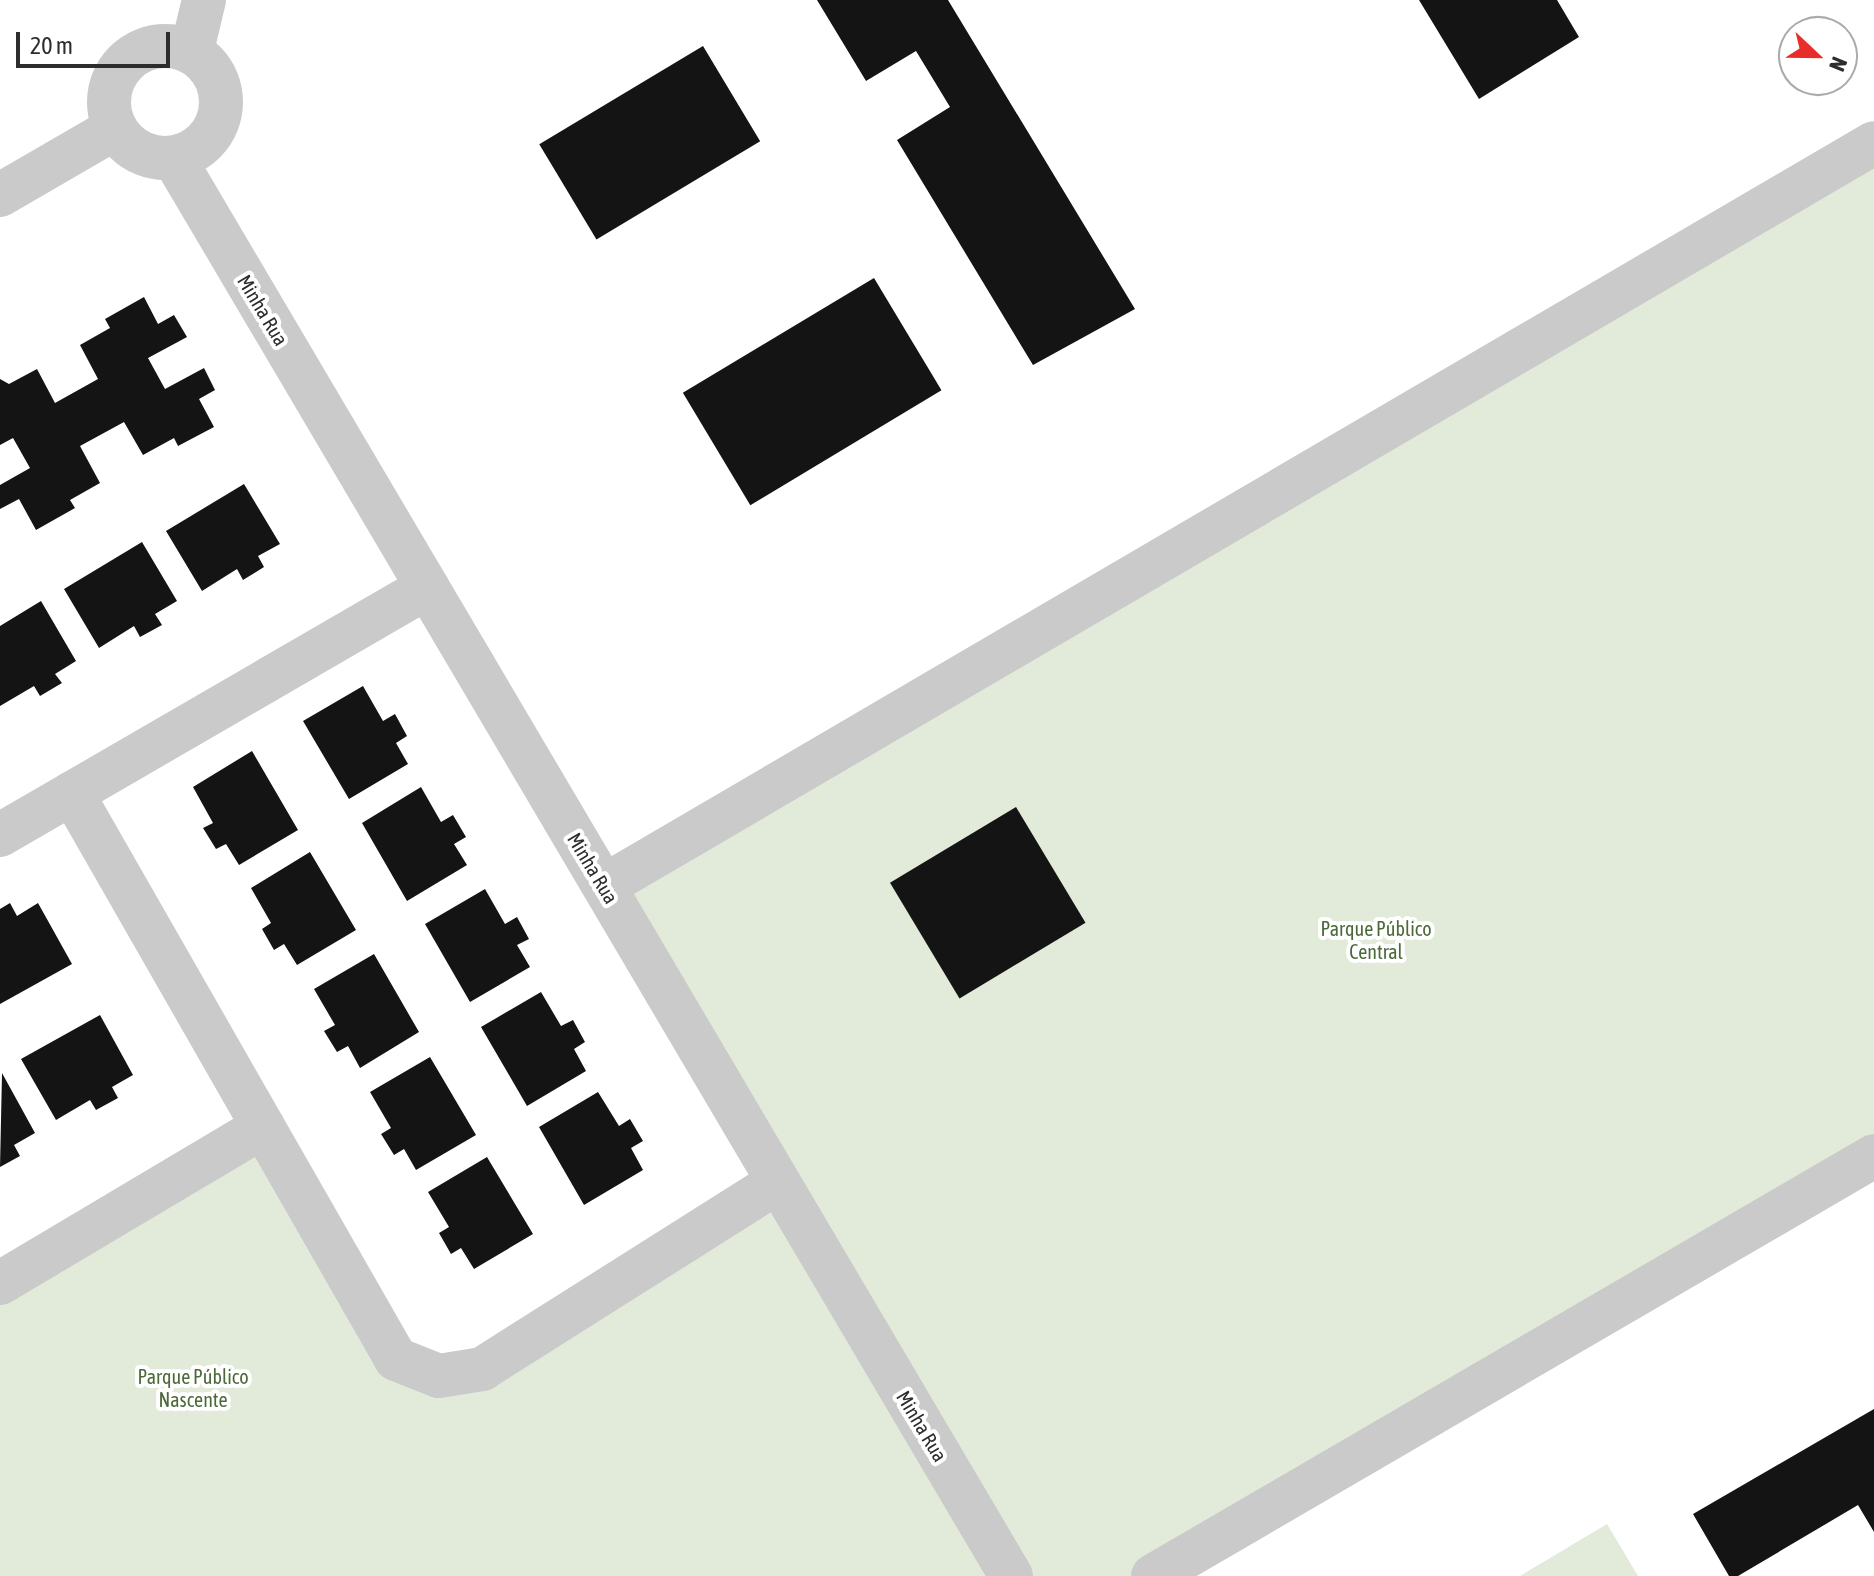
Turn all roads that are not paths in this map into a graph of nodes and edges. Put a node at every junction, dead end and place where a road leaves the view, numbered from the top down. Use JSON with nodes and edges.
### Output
{"nodes":[{"id":1,"x":204,"y":0,"type":"edge"},
{"id":2,"x":192,"y":50,"type":"junction"},
{"id":3,"x":114,"y":129,"type":"junction"},
{"id":4,"x":1874,"y":143,"type":"edge"},
{"id":5,"x":175,"y":160,"type":"junction"},
{"id":6,"x":0,"y":195,"type":"edge"},
{"id":7,"x":427,"y":587,"type":"junction"},
{"id":8,"x":72,"y":793,"type":"junction"},
{"id":9,"x":0,"y":835,"type":"edge"},
{"id":10,"x":604,"y":886,"type":"junction"},
{"id":11,"x":263,"y":1127,"type":"junction"},
{"id":12,"x":1874,"y":1156,"type":"edge"},
{"id":13,"x":778,"y":1182,"type":"junction"},
{"id":14,"x":0,"y":1283,"type":"edge"},
{"id":15,"x":1011,"y":1576,"type":"edge"},
{"id":16,"x":1153,"y":1576,"type":"edge"}],
"edges":[{"from":1,"to":2,"type":"street"},
{"from":2,"to":3,"type":"street"},
{"from":2,"to":5,"type":"street"},
{"from":3,"to":5,"type":"street"},
{"from":3,"to":6,"type":"street"},
{"from":4,"to":10,"type":"street"},
{"from":5,"to":7,"type":"street","name":"Minha Rua"},
{"from":7,"to":8,"type":"street"},
{"from":7,"to":10,"type":"street","name":"Minha Rua"},
{"from":8,"to":9,"type":"street"},
{"from":8,"to":11,"type":"street"},
{"from":10,"to":13,"type":"street","name":"Minha Rua"},
{"from":11,"to":13,"type":"street"},
{"from":11,"to":14,"type":"street"},
{"from":12,"to":16,"type":"street"},
{"from":13,"to":15,"type":"street","name":"Minha Rua"}]}
